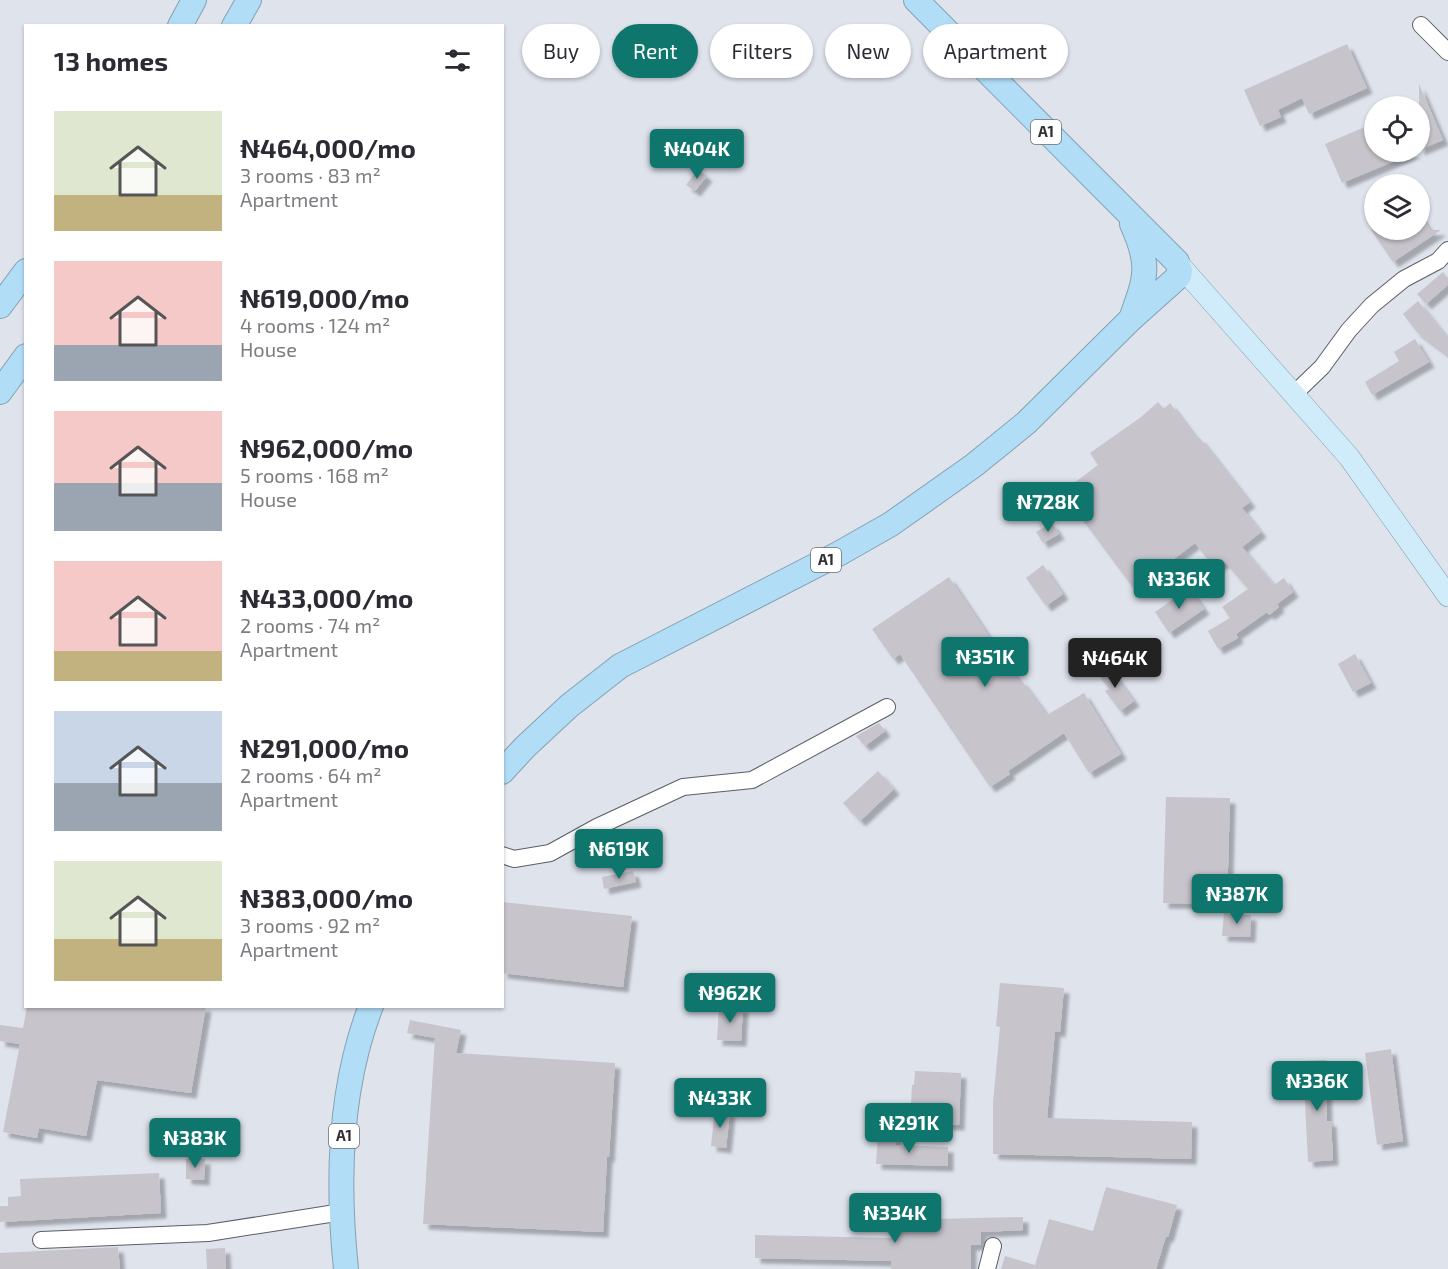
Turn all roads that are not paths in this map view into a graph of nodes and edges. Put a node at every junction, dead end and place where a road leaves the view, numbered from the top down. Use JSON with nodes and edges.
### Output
{"nodes":[{"id":1,"x":194,"y":0,"type":"edge"},
{"id":2,"x":249,"y":0,"type":"edge"},
{"id":3,"x":916,"y":0,"type":"edge"},
{"id":4,"x":181,"y":24,"type":"edge"},
{"id":5,"x":235,"y":24,"type":"edge"},
{"id":6,"x":1421,"y":25,"type":"dead end"},
{"id":7,"x":1448,"y":52,"type":"edge"},
{"id":8,"x":1128,"y":214,"type":"junction"},
{"id":9,"x":1448,"y":250,"type":"edge"},
{"id":10,"x":1177,"y":262,"type":"junction"},
{"id":11,"x":24,"y":274,"type":"edge"},
{"id":12,"x":0,"y":306,"type":"edge"},
{"id":13,"x":1131,"y":319,"type":"junction"},
{"id":14,"x":24,"y":359,"type":"edge"},
{"id":15,"x":0,"y":392,"type":"edge"},
{"id":16,"x":1294,"y":394,"type":"junction"},
{"id":17,"x":1448,"y":596,"type":"edge"},
{"id":18,"x":886,"y":707,"type":"dead end"},
{"id":19,"x":504,"y":770,"type":"edge"},
{"id":20,"x":504,"y":856,"type":"edge"},
{"id":21,"x":370,"y":1008,"type":"edge"},
{"id":22,"x":342,"y":1212,"type":"junction"},
{"id":23,"x":41,"y":1240,"type":"dead end"},
{"id":24,"x":993,"y":1246,"type":"dead end"},
{"id":25,"x":345,"y":1269,"type":"edge"},
{"id":26,"x":987,"y":1269,"type":"edge"}],
"edges":[{"from":1,"to":4,"type":"highway"},
{"from":2,"to":5,"type":"highway"},
{"from":3,"to":8,"type":"highway","number":"A1"},
{"from":6,"to":7,"type":"street"},
{"from":8,"to":10,"type":"highway","number":"A1"},
{"from":8,"to":13,"type":"highway","number":"A1"},
{"from":9,"to":16,"type":"street"},
{"from":10,"to":13,"type":"highway","number":"A1"},
{"from":10,"to":16,"type":"main road"},
{"from":11,"to":12,"type":"highway"},
{"from":13,"to":19,"type":"highway","number":"A1"},
{"from":14,"to":15,"type":"highway"},
{"from":16,"to":17,"type":"main road"},
{"from":18,"to":20,"type":"street"},
{"from":21,"to":22,"type":"highway","number":"A1"},
{"from":22,"to":23,"type":"street"},
{"from":22,"to":25,"type":"highway","number":"A1"},
{"from":24,"to":26,"type":"street"}]}
